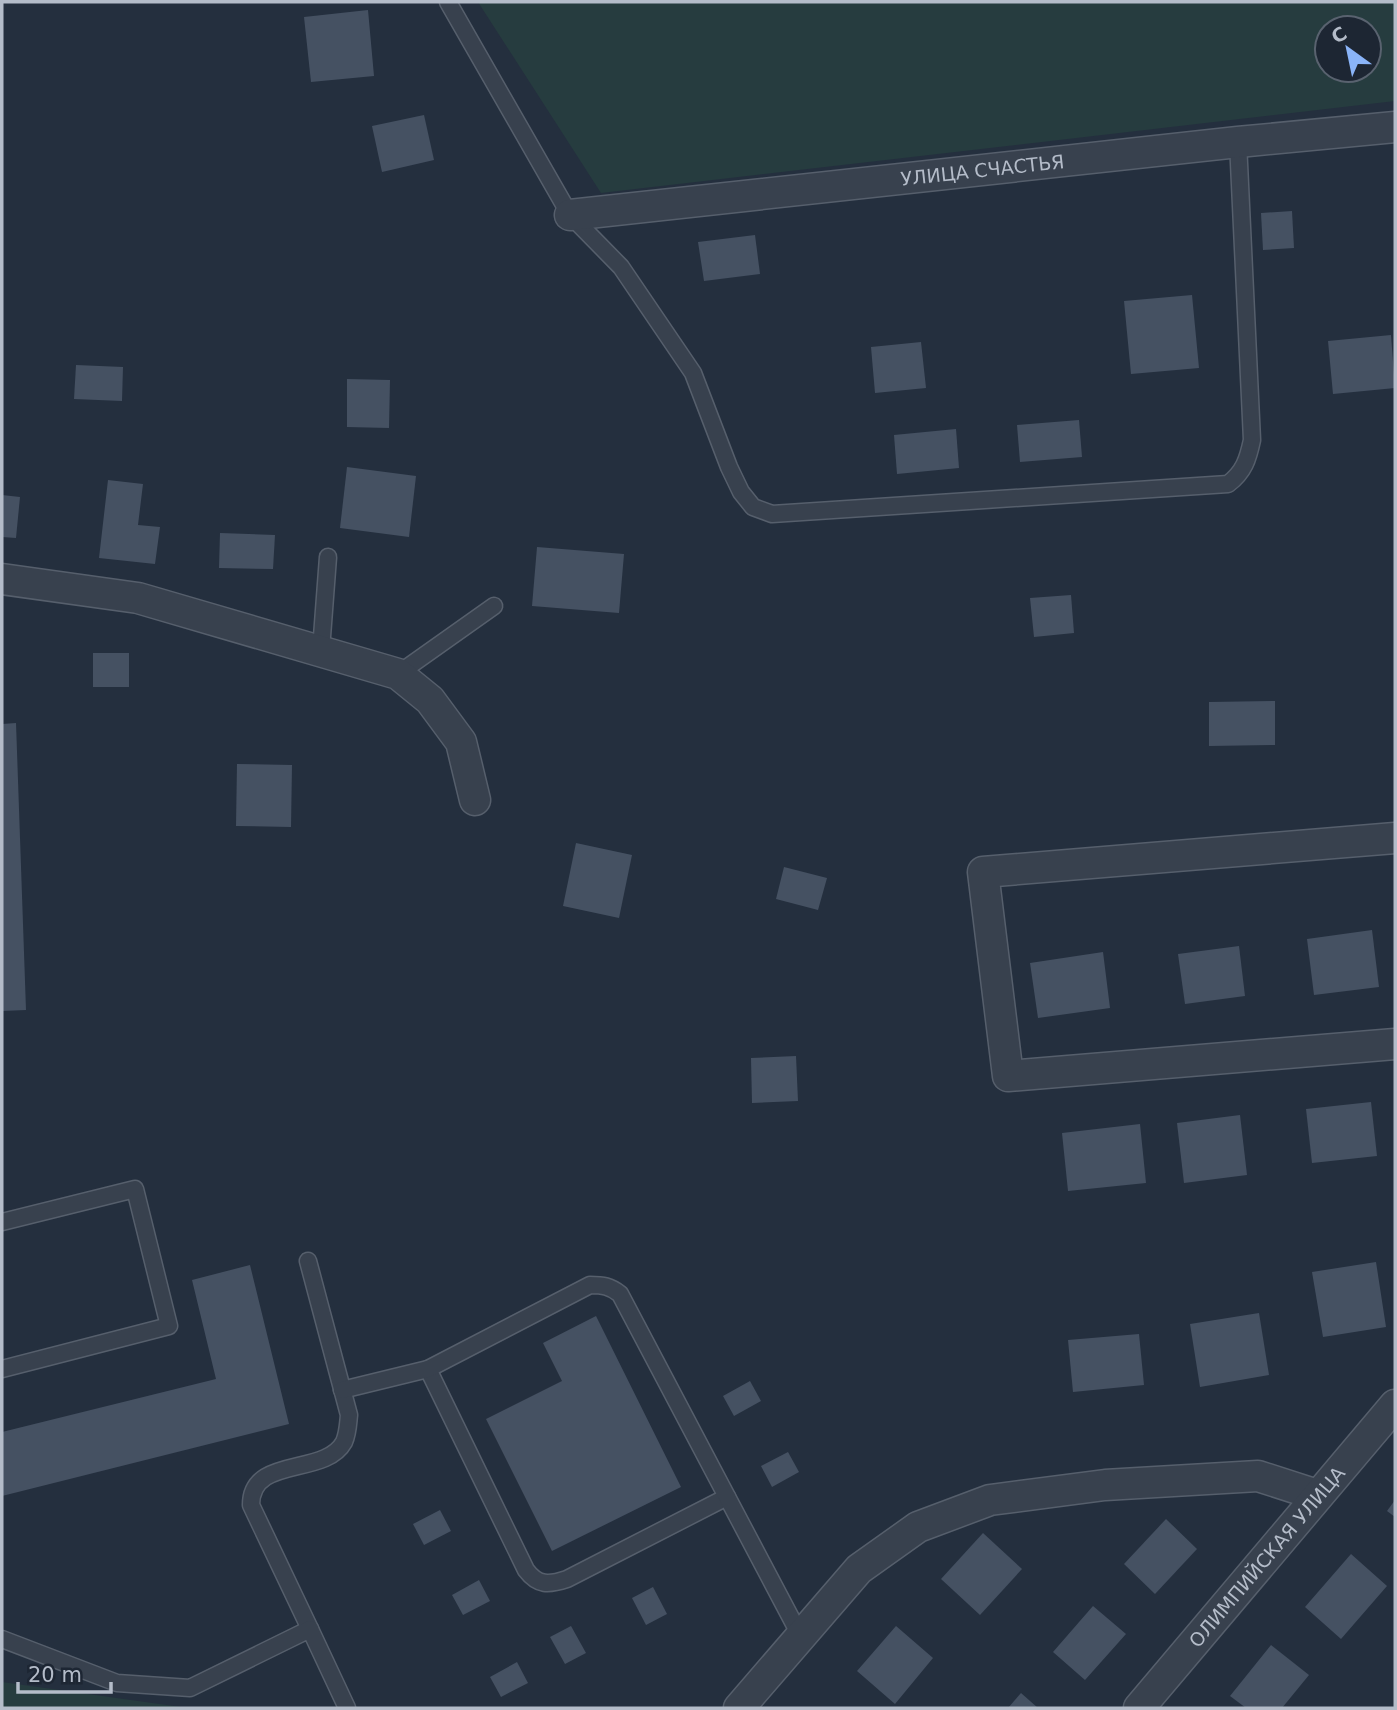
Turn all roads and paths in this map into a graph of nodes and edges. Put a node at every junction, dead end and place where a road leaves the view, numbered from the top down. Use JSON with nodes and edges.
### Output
{"nodes":[{"id":1,"x":448,"y":2,"type":"edge"},
{"id":2,"x":1395,"y":127,"type":"edge"},
{"id":3,"x":1238,"y":142,"type":"junction"},
{"id":4,"x":570,"y":215,"type":"junction"},
{"id":5,"x":328,"y":557,"type":"dead end"},
{"id":6,"x":2,"y":579,"type":"edge"},
{"id":7,"x":494,"y":606,"type":"dead end"},
{"id":8,"x":321,"y":650,"type":"junction"},
{"id":9,"x":398,"y":674,"type":"junction"},
{"id":10,"x":475,"y":800,"type":"dead end"},
{"id":11,"x":1395,"y":838,"type":"edge"},
{"id":12,"x":1395,"y":1044,"type":"edge"},
{"id":13,"x":2,"y":1222,"type":"edge"},
{"id":14,"x":308,"y":1261,"type":"dead end"},
{"id":15,"x":2,"y":1369,"type":"edge"},
{"id":16,"x":428,"y":1369,"type":"junction"},
{"id":17,"x":342,"y":1390,"type":"junction"},
{"id":18,"x":1395,"y":1405,"type":"edge"},
{"id":19,"x":1317,"y":1495,"type":"junction"},
{"id":20,"x":727,"y":1497,"type":"junction"},
{"id":21,"x":310,"y":1629,"type":"junction"},
{"id":22,"x":801,"y":1637,"type":"junction"},
{"id":23,"x":2,"y":1639,"type":"edge"},
{"id":24,"x":347,"y":1708,"type":"edge"},
{"id":25,"x":739,"y":1708,"type":"edge"},
{"id":26,"x":1139,"y":1708,"type":"edge"}],
"edges":[{"from":1,"to":4,"type":"lane"},
{"from":2,"to":3,"type":"street","name":"УЛИЦА СЧАСТЬЯ"},
{"from":3,"to":4,"type":"street","name":"УЛИЦА СЧАСТЬЯ"},
{"from":3,"to":4,"type":"lane"},
{"from":5,"to":8,"type":"lane"},
{"from":6,"to":8,"type":"street"},
{"from":7,"to":9,"type":"lane"},
{"from":8,"to":9,"type":"street"},
{"from":9,"to":10,"type":"street"},
{"from":11,"to":12,"type":"street"},
{"from":13,"to":15,"type":"lane"},
{"from":14,"to":17,"type":"lane"},
{"from":16,"to":17,"type":"lane"},
{"from":16,"to":20,"type":"lane"},
{"from":16,"to":20,"type":"lane"},
{"from":17,"to":21,"type":"lane"},
{"from":18,"to":19,"type":"street","name":"ОЛИМПИЙСКАЯ УЛИЦА"},
{"from":19,"to":22,"type":"street"},
{"from":19,"to":26,"type":"street","name":"ОЛИМПИЙСКАЯ УЛИЦА"},
{"from":20,"to":22,"type":"lane"},
{"from":21,"to":23,"type":"lane"},
{"from":21,"to":24,"type":"lane"},
{"from":22,"to":25,"type":"street"}]}
